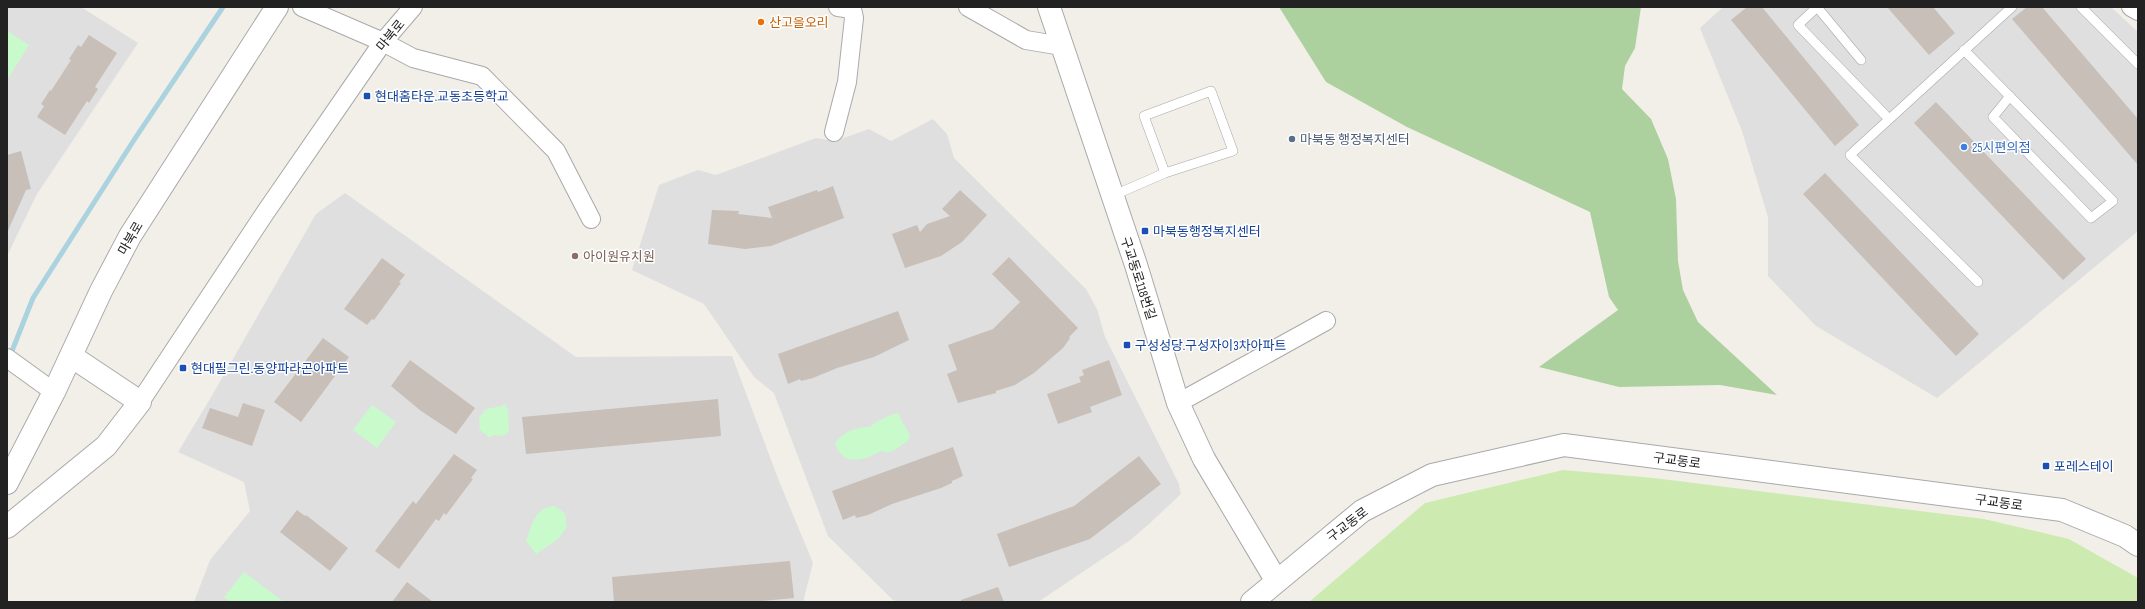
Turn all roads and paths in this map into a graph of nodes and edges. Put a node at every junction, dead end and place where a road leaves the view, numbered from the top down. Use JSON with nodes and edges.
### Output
{"nodes":[{"id":1,"x":277,"y":7,"type":"edge"},
{"id":2,"x":302,"y":7,"type":"edge"},
{"id":3,"x":413,"y":7,"type":"edge"},
{"id":4,"x":838,"y":7,"type":"edge"},
{"id":5,"x":968,"y":7,"type":"edge"},
{"id":6,"x":1049,"y":7,"type":"edge"},
{"id":7,"x":2012,"y":7,"type":"edge"},
{"id":8,"x":2081,"y":7,"type":"edge"},
{"id":9,"x":2131,"y":7,"type":"edge"},
{"id":10,"x":2138,"y":11,"type":"edge"},
{"id":11,"x":383,"y":42,"type":"junction"},
{"id":12,"x":1062,"y":46,"type":"junction"},
{"id":13,"x":1964,"y":50,"type":"junction"},
{"id":14,"x":1861,"y":60,"type":"dead end"},
{"id":15,"x":2138,"y":64,"type":"edge"},
{"id":16,"x":2010,"y":96,"type":"junction"},
{"id":17,"x":1889,"y":119,"type":"junction"},
{"id":18,"x":834,"y":132,"type":"dead end"},
{"id":19,"x":1165,"y":173,"type":"junction"},
{"id":20,"x":1112,"y":196,"type":"junction"},
{"id":21,"x":591,"y":219,"type":"dead end"},
{"id":22,"x":1978,"y":282,"type":"dead end"},
{"id":23,"x":1326,"y":321,"type":"dead end"},
{"id":24,"x":71,"y":356,"type":"junction"},
{"id":25,"x":13,"y":362,"type":"edge"},
{"id":26,"x":54,"y":392,"type":"junction"},
{"id":27,"x":140,"y":402,"type":"junction"},
{"id":28,"x":1178,"y":403,"type":"junction"},
{"id":29,"x":7,"y":483,"type":"edge"},
{"id":30,"x":7,"y":527,"type":"edge"},
{"id":31,"x":2138,"y":545,"type":"edge"},
{"id":32,"x":1276,"y":580,"type":"junction"},
{"id":33,"x":1252,"y":602,"type":"edge"}],
"edges":[{"from":1,"to":24,"type":"street","name":"마북로"},
{"from":2,"to":11,"type":"street"},
{"from":3,"to":11,"type":"street","name":"마북로"},
{"from":4,"to":18,"type":"street"},
{"from":5,"to":12,"type":"street"},
{"from":6,"to":12,"type":"street","name":"구교동로118번길"},
{"from":7,"to":13,"type":"lane"},
{"from":8,"to":15,"type":"lane"},
{"from":9,"to":10,"type":"street"},
{"from":11,"to":21,"type":"street"},
{"from":11,"to":27,"type":"street","name":"마북로"},
{"from":12,"to":20,"type":"street","name":"구교동로118번길"},
{"from":13,"to":16,"type":"lane"},
{"from":13,"to":17,"type":"lane"},
{"from":14,"to":17,"type":"lane"},
{"from":16,"to":16,"type":"lane"},
{"from":17,"to":22,"type":"lane"},
{"from":19,"to":19,"type":"lane"},
{"from":19,"to":20,"type":"lane"},
{"from":20,"to":28,"type":"street","name":"구교동로118번길"},
{"from":23,"to":28,"type":"street"},
{"from":24,"to":26,"type":"street","name":"마북로"},
{"from":24,"to":27,"type":"street"},
{"from":25,"to":26,"type":"street"},
{"from":26,"to":29,"type":"street","name":"마북로"},
{"from":27,"to":30,"type":"street"},
{"from":28,"to":32,"type":"street","name":"구교동로118번길"},
{"from":31,"to":32,"type":"street","name":"구교동로"},
{"from":32,"to":33,"type":"street","name":"구교동로"}]}
